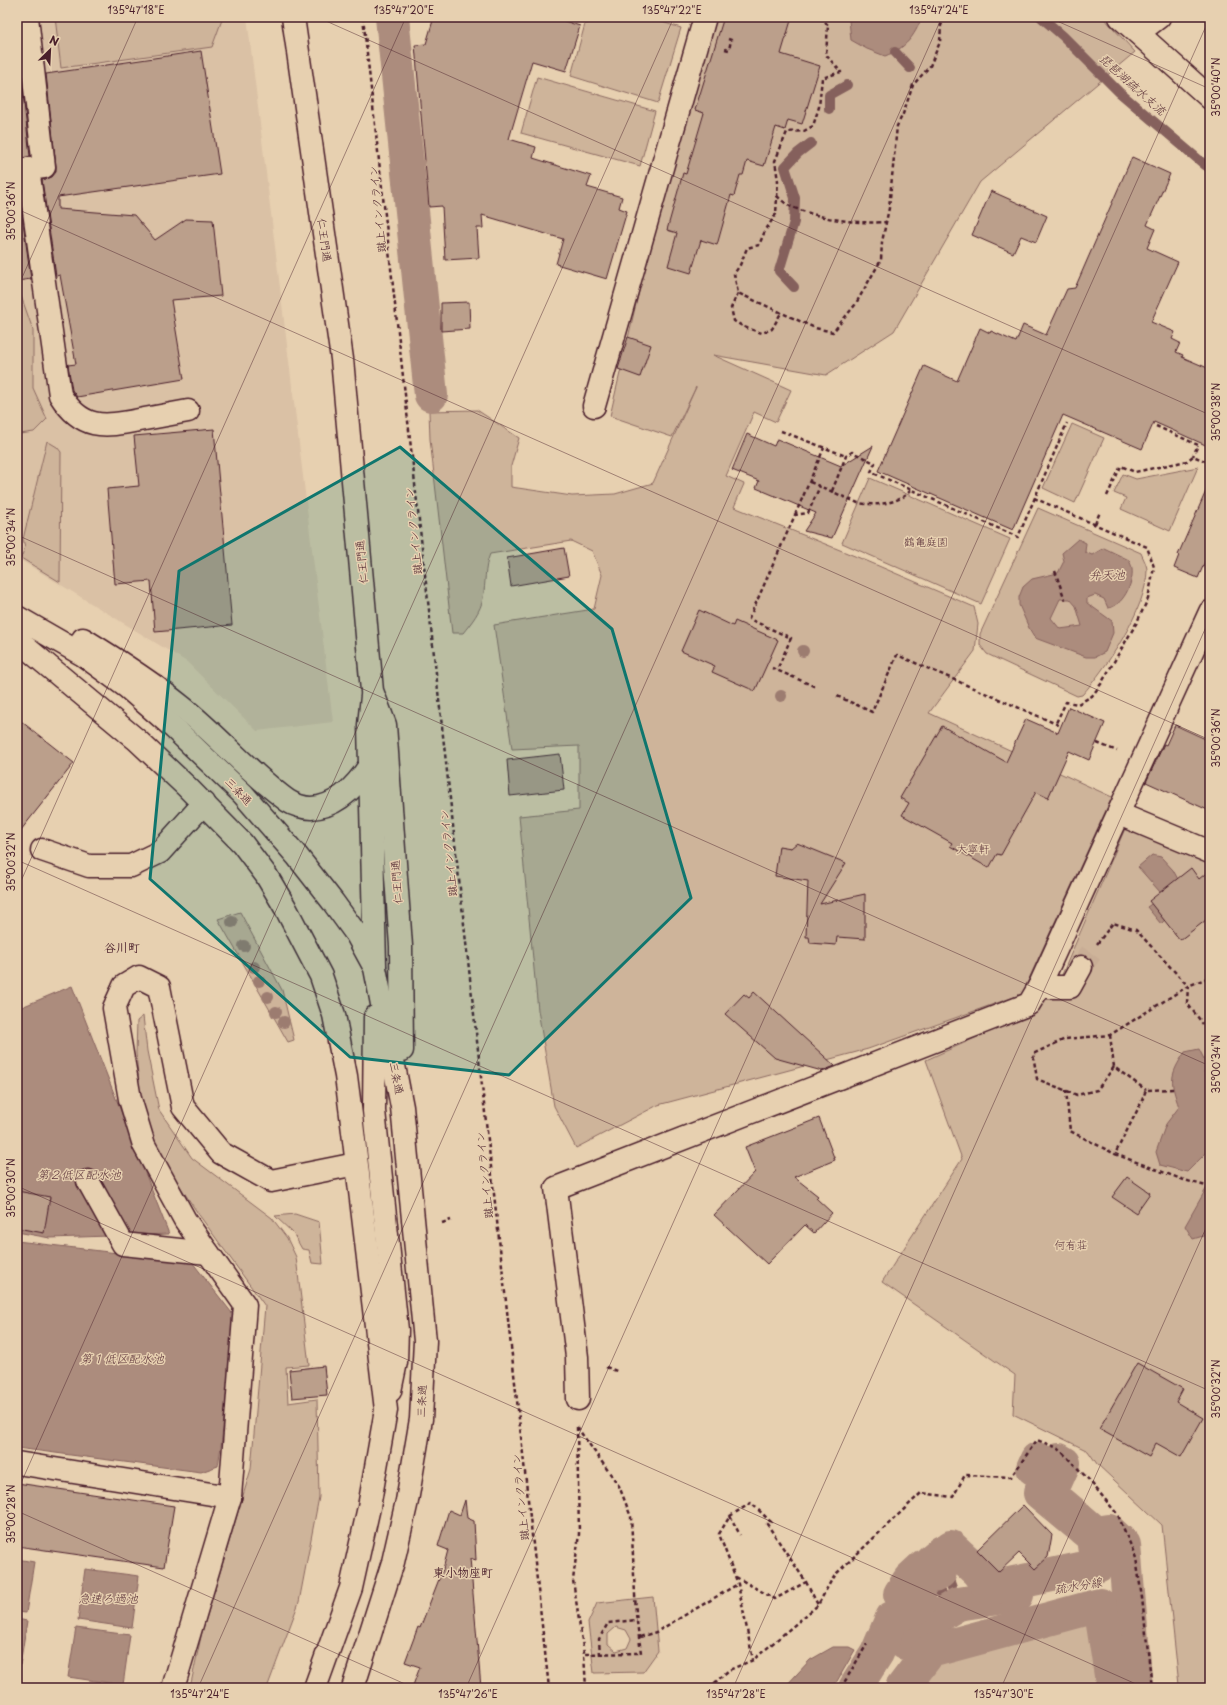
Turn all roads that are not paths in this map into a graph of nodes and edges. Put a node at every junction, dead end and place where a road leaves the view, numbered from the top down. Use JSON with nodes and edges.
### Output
{"nodes":[{"id":1,"x":26,"y":17,"type":"edge"},
{"id":2,"x":293,"y":17,"type":"edge"},
{"id":3,"x":705,"y":17,"type":"edge"},
{"id":4,"x":1120,"y":17,"type":"edge"},
{"id":5,"x":1159,"y":17,"type":"edge"},
{"id":6,"x":1138,"y":33,"type":"junction"},
{"id":7,"x":1210,"y":98,"type":"edge"},
{"id":8,"x":594,"y":406,"type":"dead end"},
{"id":9,"x":188,"y":411,"type":"dead end"},
{"id":10,"x":17,"y":604,"type":"edge"},
{"id":11,"x":1210,"y":612,"type":"edge"},
{"id":12,"x":17,"y":617,"type":"edge"},
{"id":13,"x":17,"y":640,"type":"edge"},
{"id":14,"x":372,"y":691,"type":"junction"},
{"id":15,"x":370,"y":765,"type":"junction"},
{"id":16,"x":204,"y":803,"type":"junction"},
{"id":17,"x":1118,"y":814,"type":"junction"},
{"id":18,"x":42,"y":850,"type":"dead end"},
{"id":19,"x":1210,"y":852,"type":"edge"},
{"id":20,"x":1081,"y":967,"type":"tunnel mouth"},
{"id":21,"x":376,"y":968,"type":"junction"},
{"id":22,"x":1039,"y":987,"type":"junction"},
{"id":23,"x":402,"y":1107,"type":"junction"},
{"id":24,"x":356,"y":1164,"type":"junction"},
{"id":25,"x":88,"y":1181,"type":"dead end"},
{"id":26,"x":208,"y":1253,"type":"junction"},
{"id":27,"x":578,"y":1399,"type":"road end"},
{"id":28,"x":386,"y":1410,"type":"junction"},
{"id":29,"x":17,"y":1463,"type":"edge"},
{"id":30,"x":230,"y":1497,"type":"junction"},
{"id":31,"x":173,"y":1688,"type":"edge"},
{"id":32,"x":315,"y":1688,"type":"edge"},
{"id":33,"x":353,"y":1688,"type":"edge"}],
"edges":[{"from":1,"to":9,"type":"main road"},
{"from":2,"to":14,"type":"main road","name":"仁王門通"},
{"from":3,"to":8,"type":"main road"},
{"from":4,"to":6,"type":"main road"},
{"from":5,"to":6,"type":"main road"},
{"from":6,"to":7,"type":"main road"},
{"from":10,"to":15,"type":"main road"},
{"from":11,"to":17,"type":"main road"},
{"from":12,"to":21,"type":"main road","name":"三条通"},
{"from":13,"to":16,"type":"main road"},
{"from":14,"to":15,"type":"main road"},
{"from":14,"to":23,"type":"main road","name":"仁王門通"},
{"from":15,"to":21,"type":"main road"},
{"from":16,"to":18,"type":"main road"},
{"from":16,"to":24,"type":"main road"},
{"from":17,"to":19,"type":"main road"},
{"from":17,"to":22,"type":"main road"},
{"from":20,"to":22,"type":"main road"},
{"from":21,"to":23,"type":"main road","name":"三条通"},
{"from":21,"to":28,"type":"main road"},
{"from":22,"to":27,"type":"main road"},
{"from":23,"to":33,"type":"main road","name":"三条通"},
{"from":24,"to":26,"type":"main road"},
{"from":24,"to":28,"type":"main road"},
{"from":25,"to":26,"type":"main road"},
{"from":26,"to":30,"type":"main road"},
{"from":28,"to":32,"type":"main road"},
{"from":29,"to":30,"type":"main road"},
{"from":30,"to":31,"type":"main road"}]}
